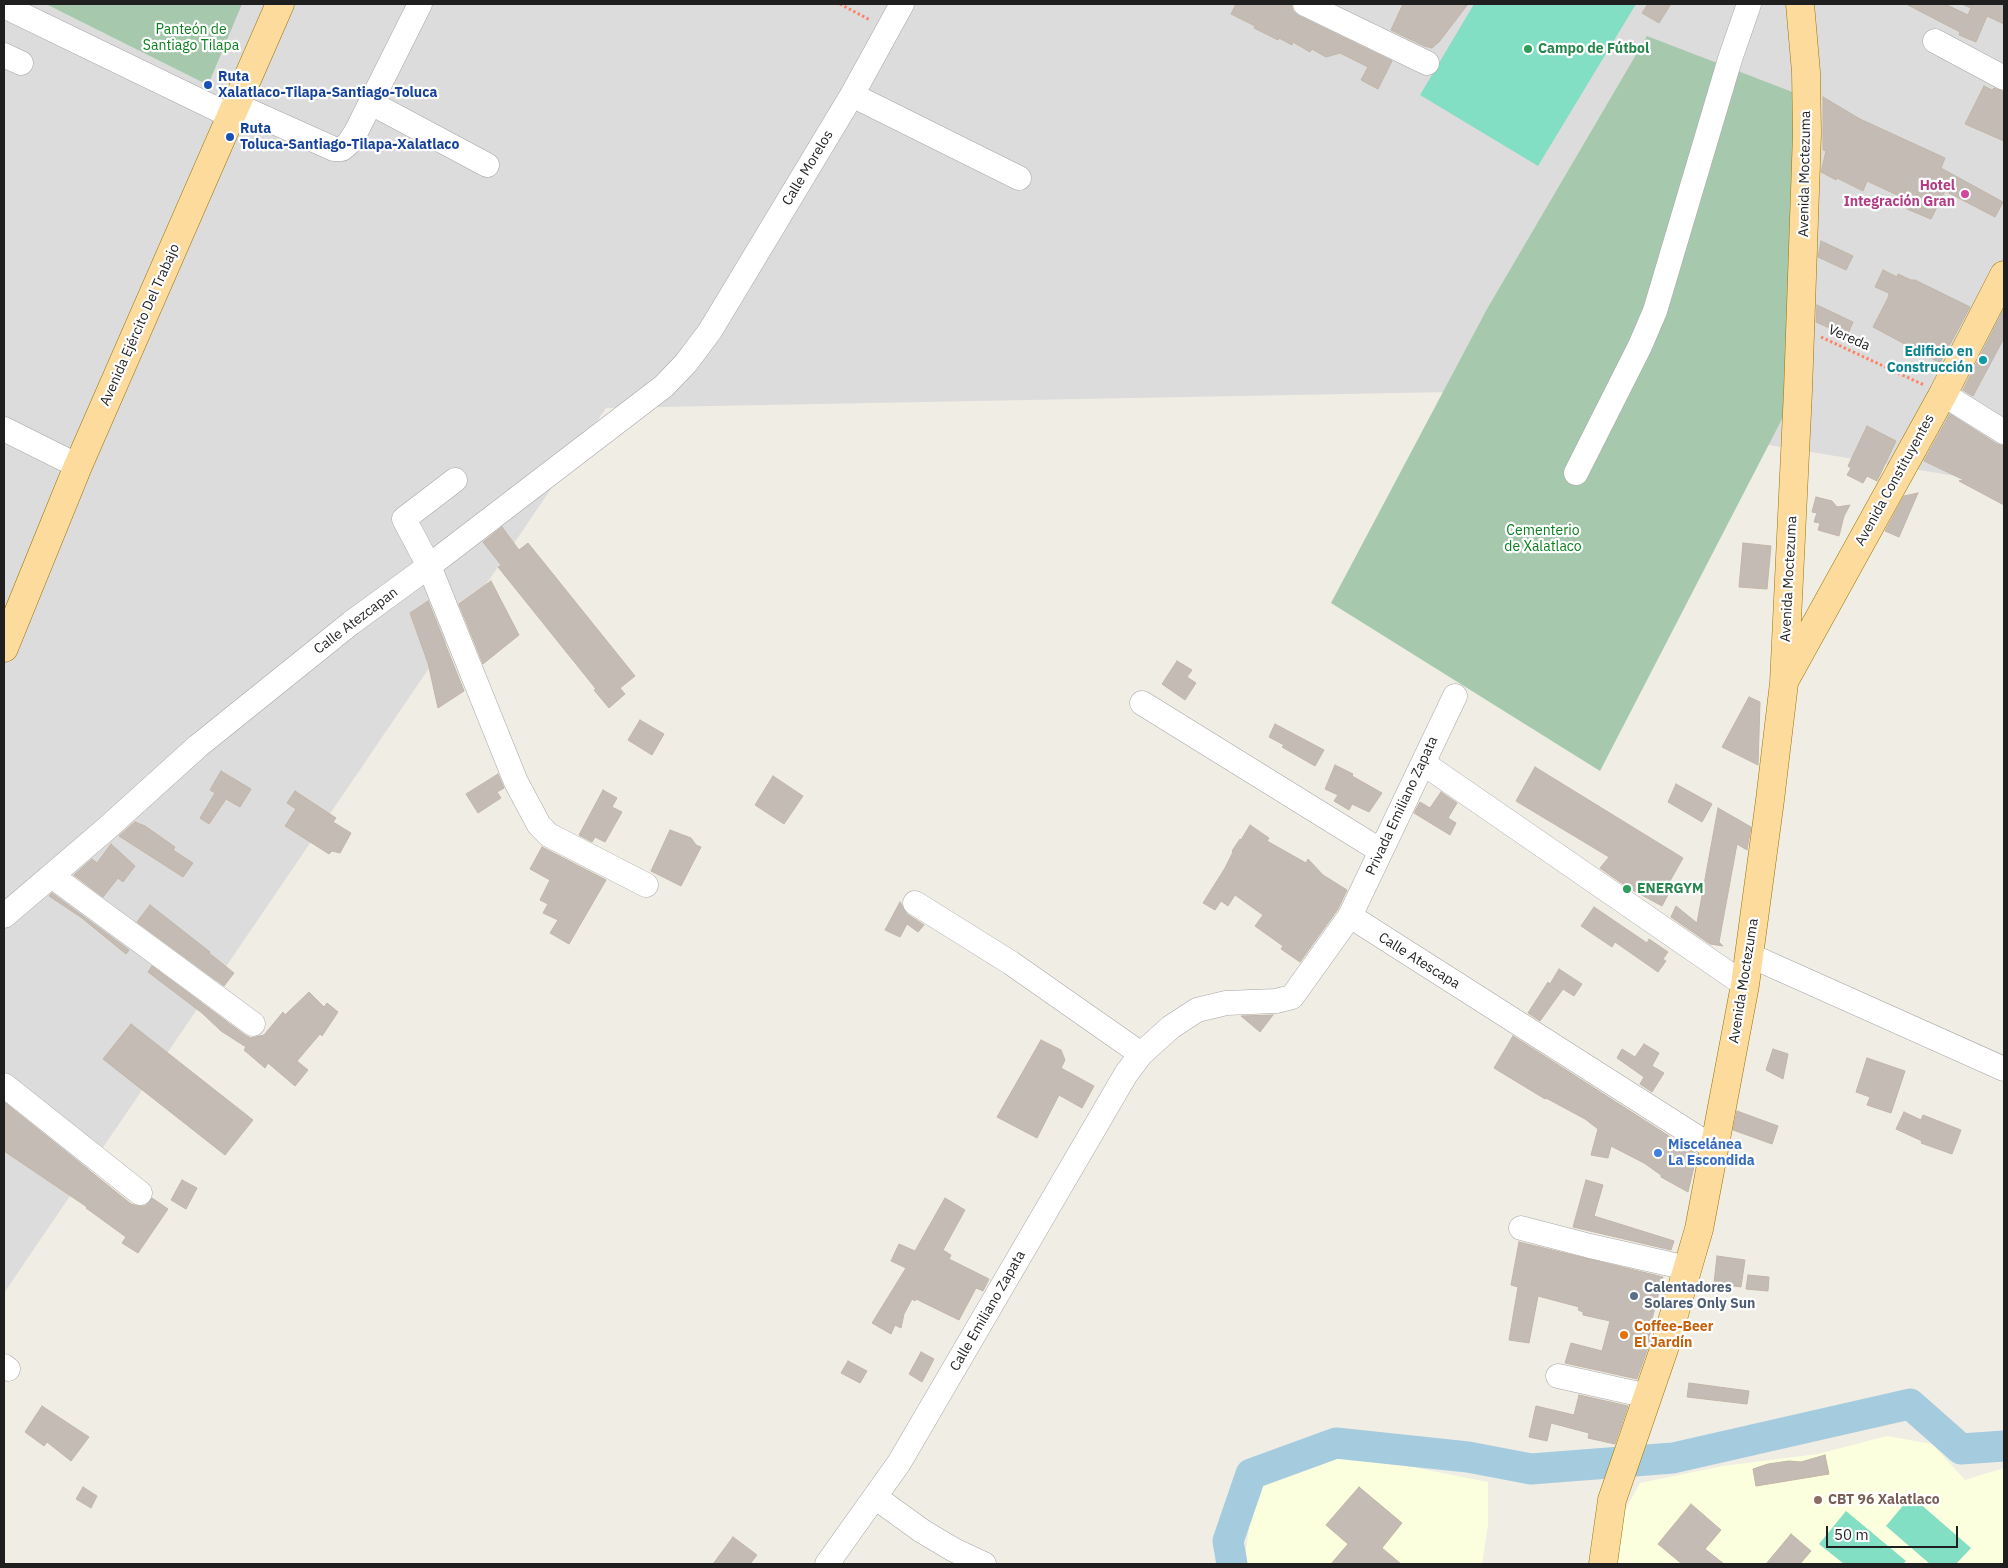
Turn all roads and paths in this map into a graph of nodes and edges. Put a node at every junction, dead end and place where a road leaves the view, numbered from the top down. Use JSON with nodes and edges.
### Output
{"nodes":[{"id":1,"x":280,"y":4,"type":"edge"},
{"id":2,"x":420,"y":4,"type":"edge"},
{"id":3,"x":840,"y":4,"type":"edge"},
{"id":4,"x":902,"y":4,"type":"edge"},
{"id":5,"x":1305,"y":4,"type":"edge"},
{"id":6,"x":1749,"y":4,"type":"edge"},
{"id":7,"x":1800,"y":4,"type":"edge"},
{"id":8,"x":4,"y":6,"type":"edge"},
{"id":9,"x":888,"y":30,"type":"junction"},
{"id":10,"x":1935,"y":41,"type":"dead end"},
{"id":11,"x":1427,"y":63,"type":"dead end"},
{"id":12,"x":2004,"y":78,"type":"edge"},
{"id":13,"x":852,"y":95,"type":"junction"},
{"id":14,"x":370,"y":103,"type":"junction"},
{"id":15,"x":234,"y":110,"type":"junction"},
{"id":16,"x":487,"y":165,"type":"dead end"},
{"id":17,"x":1019,"y":178,"type":"dead end"},
{"id":18,"x":2004,"y":275,"type":"edge"},
{"id":19,"x":1800,"y":328,"type":"junction"},
{"id":20,"x":710,"y":331,"type":"joint"},
{"id":21,"x":1943,"y":394,"type":"junction"},
{"id":22,"x":4,"y":429,"type":"edge"},
{"id":23,"x":2004,"y":432,"type":"edge"},
{"id":24,"x":78,"y":466,"type":"junction"},
{"id":25,"x":1576,"y":472,"type":"dead end"},
{"id":26,"x":455,"y":480,"type":"dead end"},
{"id":27,"x":429,"y":566,"type":"junction"},
{"id":28,"x":4,"y":648,"type":"edge"},
{"id":29,"x":1784,"y":683,"type":"junction"},
{"id":30,"x":1455,"y":696,"type":"dead end"},
{"id":31,"x":1142,"y":703,"type":"dead end"},
{"id":32,"x":1423,"y":763,"type":"junction"},
{"id":33,"x":1381,"y":851,"type":"junction"},
{"id":34,"x":52,"y":876,"type":"junction"},
{"id":35,"x":646,"y":885,"type":"dead end"},
{"id":36,"x":915,"y":903,"type":"dead end"},
{"id":37,"x":4,"y":916,"type":"edge"},
{"id":38,"x":1350,"y":916,"type":"junction"},
{"id":39,"x":1749,"y":955,"type":"junction"},
{"id":40,"x":1745,"y":986,"type":"junction"},
{"id":41,"x":253,"y":1024,"type":"dead end"},
{"id":42,"x":1141,"y":1054,"type":"junction"},
{"id":43,"x":2004,"y":1069,"type":"edge"},
{"id":44,"x":4,"y":1085,"type":"edge"},
{"id":45,"x":1714,"y":1148,"type":"junction"},
{"id":46,"x":140,"y":1193,"type":"dead end"},
{"id":47,"x":1520,"y":1228,"type":"dead end"},
{"id":48,"x":1687,"y":1268,"type":"junction"},
{"id":49,"x":1558,"y":1376,"type":"dead end"},
{"id":50,"x":1648,"y":1396,"type":"junction"},
{"id":51,"x":875,"y":1497,"type":"junction"},
{"id":52,"x":827,"y":1564,"type":"edge"},
{"id":53,"x":984,"y":1564,"type":"edge"},
{"id":54,"x":1603,"y":1564,"type":"edge"}],
"edges":[{"from":1,"to":15,"type":"main road","name":"Avenida Ejército Del Trabajo"},
{"from":2,"to":14,"type":"street"},
{"from":3,"to":9,"type":"path"},
{"from":4,"to":9,"type":"street","name":"Calle Morelos"},
{"from":5,"to":11,"type":"street"},
{"from":6,"to":25,"type":"street"},
{"from":7,"to":19,"type":"main road","name":"Avenida Moctezuma"},
{"from":8,"to":15,"type":"street"},
{"from":9,"to":13,"type":"street","name":"Calle Morelos"},
{"from":10,"to":12,"type":"street"},
{"from":13,"to":17,"type":"street"},
{"from":13,"to":20,"type":"street","name":"Calle Morelos"},
{"from":14,"to":15,"type":"street"},
{"from":14,"to":16,"type":"street"},
{"from":15,"to":24,"type":"main road","name":"Avenida Ejército Del Trabajo"},
{"from":18,"to":21,"type":"main road","name":"Avenida Constituyentes"},
{"from":19,"to":21,"type":"path","name":"Vereda"},
{"from":19,"to":29,"type":"main road","name":"Avenida Moctezuma"},
{"from":20,"to":27,"type":"street","name":"Calle Atezcapan"},
{"from":21,"to":23,"type":"street"},
{"from":21,"to":29,"type":"main road","name":"Avenida Constituyentes"},
{"from":22,"to":24,"type":"street"},
{"from":24,"to":28,"type":"main road","name":"Avenida Ejército Del Trabajo"},
{"from":26,"to":27,"type":"street"},
{"from":27,"to":34,"type":"street","name":"Calle Atezcapan"},
{"from":27,"to":35,"type":"street"},
{"from":29,"to":39,"type":"main road","name":"Avenida Moctezuma"},
{"from":30,"to":32,"type":"street","name":"Privada Emiliano Zapata"},
{"from":31,"to":33,"type":"street"},
{"from":32,"to":33,"type":"street","name":"Privada Emiliano Zapata"},
{"from":32,"to":40,"type":"street"},
{"from":33,"to":38,"type":"street","name":"Privada Emiliano Zapata"},
{"from":34,"to":37,"type":"street","name":"Calle Atezcapan"},
{"from":34,"to":41,"type":"street"},
{"from":36,"to":42,"type":"street"},
{"from":38,"to":42,"type":"street"},
{"from":38,"to":45,"type":"street","name":"Calle Atescapa"},
{"from":39,"to":40,"type":"main road","name":"Avenida Moctezuma"},
{"from":39,"to":43,"type":"street"},
{"from":40,"to":45,"type":"main road","name":"Avenida Moctezuma"},
{"from":42,"to":51,"type":"street","name":"Calle Emiliano Zapata"},
{"from":44,"to":46,"type":"street"},
{"from":45,"to":48,"type":"main road","name":"Avenida Moctezuma"},
{"from":47,"to":48,"type":"street"},
{"from":48,"to":50,"type":"main road","name":"Avenida Moctezuma"},
{"from":49,"to":50,"type":"street"},
{"from":50,"to":54,"type":"main road","name":"Avenida Moctezuma"},
{"from":51,"to":52,"type":"street","name":"Calle Emiliano Zapata"},
{"from":51,"to":53,"type":"street"}]}
